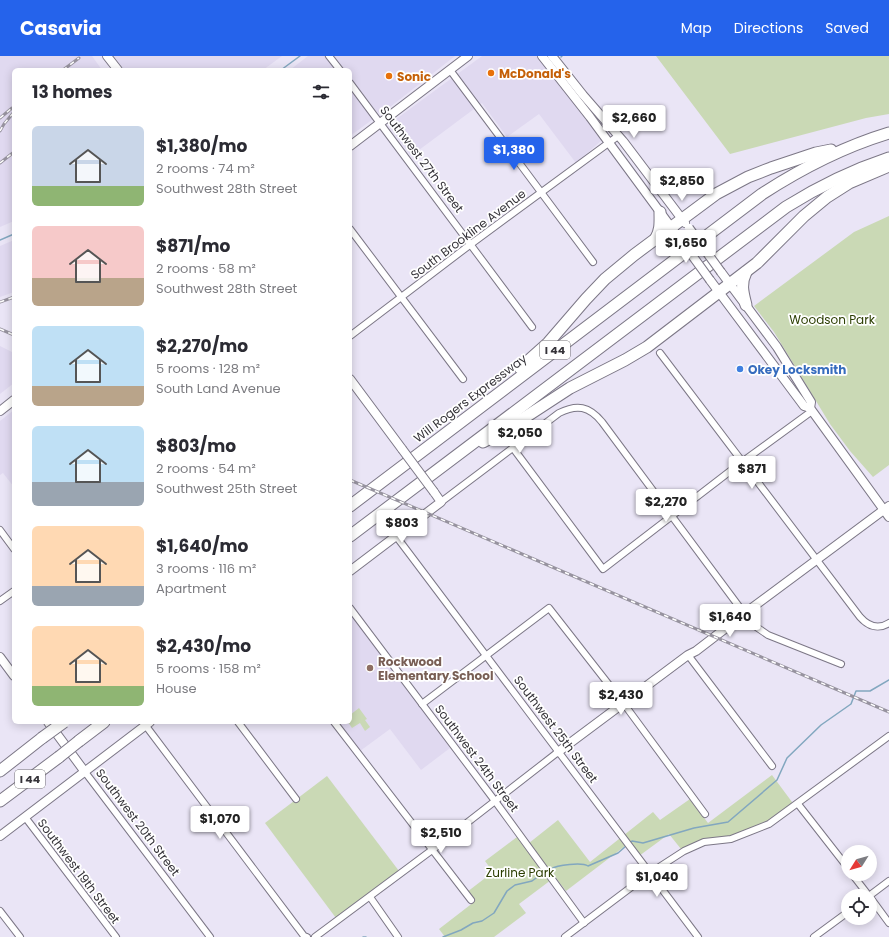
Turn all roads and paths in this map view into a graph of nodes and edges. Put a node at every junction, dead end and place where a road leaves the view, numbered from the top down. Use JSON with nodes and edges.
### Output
{"nodes":[{"id":1,"x":107,"y":56,"type":"edge"},
{"id":2,"x":329,"y":56,"type":"edge"},
{"id":3,"x":468,"y":56,"type":"edge"},
{"id":4,"x":542,"y":56,"type":"edge"},
{"id":5,"x":552,"y":56,"type":"edge"},
{"id":6,"x":116,"y":68,"type":"edge"},
{"id":7,"x":338,"y":68,"type":"edge"},
{"id":8,"x":450,"y":70,"type":"junction"},
{"id":9,"x":352,"y":86,"type":"edge"},
{"id":10,"x":381,"y":122,"type":"junction"},
{"id":11,"x":889,"y":133,"type":"edge"},
{"id":12,"x":618,"y":136,"type":"junction"},
{"id":13,"x":609,"y":143,"type":"junction"},
{"id":14,"x":352,"y":144,"type":"edge"},
{"id":15,"x":849,"y":147,"type":"junction"},
{"id":16,"x":889,"y":158,"type":"edge"},
{"id":17,"x":889,"y":166,"type":"edge"},
{"id":18,"x":653,"y":179,"type":"junction"},
{"id":19,"x":642,"y":187,"type":"junction"},
{"id":20,"x":541,"y":193,"type":"junction"},
{"id":21,"x":660,"y":212,"type":"junction"},
{"id":22,"x":682,"y":219,"type":"junction"},
{"id":23,"x":671,"y":227,"type":"junction"},
{"id":24,"x":352,"y":232,"type":"edge"},
{"id":25,"x":656,"y":239,"type":"junction"},
{"id":26,"x":471,"y":244,"type":"junction"},
{"id":27,"x":593,"y":262,"type":"dead end"},
{"id":28,"x":746,"y":272,"type":"junction"},
{"id":29,"x":730,"y":284,"type":"junction"},
{"id":30,"x":720,"y":292,"type":"junction"},
{"id":31,"x":402,"y":298,"type":"junction"},
{"id":32,"x":746,"y":305,"type":"junction"},
{"id":33,"x":532,"y":327,"type":"dead end"},
{"id":34,"x":352,"y":335,"type":"edge"},
{"id":35,"x":660,"y":353,"type":"dead end"},
{"id":36,"x":463,"y":379,"type":"dead end"},
{"id":37,"x":352,"y":382,"type":"edge"},
{"id":38,"x":12,"y":402,"type":"edge"},
{"id":39,"x":811,"y":410,"type":"junction"},
{"id":40,"x":0,"y":411,"type":"edge"},
{"id":41,"x":461,"y":422,"type":"junction"},
{"id":42,"x":512,"y":448,"type":"junction"},
{"id":43,"x":454,"y":457,"type":"junction"},
{"id":44,"x":742,"y":462,"type":"junction"},
{"id":45,"x":441,"y":502,"type":"junction"},
{"id":46,"x":352,"y":504,"type":"edge"},
{"id":47,"x":886,"y":508,"type":"edge"},
{"id":48,"x":672,"y":516,"type":"junction"},
{"id":49,"x":889,"y":516,"type":"edge"},
{"id":50,"x":0,"y":530,"type":"edge"},
{"id":51,"x":352,"y":534,"type":"edge"},
{"id":52,"x":396,"y":536,"type":"junction"},
{"id":53,"x":12,"y":545,"type":"edge"},
{"id":54,"x":816,"y":560,"type":"junction"},
{"id":55,"x":352,"y":569,"type":"edge"},
{"id":56,"x":12,"y":592,"type":"edge"},
{"id":57,"x":0,"y":601,"type":"edge"},
{"id":58,"x":352,"y":611,"type":"edge"},
{"id":59,"x":745,"y":613,"type":"junction"},
{"id":60,"x":889,"y":623,"type":"edge"},
{"id":61,"x":688,"y":655,"type":"junction"},
{"id":62,"x":486,"y":656,"type":"junction"},
{"id":63,"x":0,"y":657,"type":"edge"},
{"id":64,"x":842,"y":664,"type":"dead end"},
{"id":65,"x":12,"y":673,"type":"edge"},
{"id":66,"x":422,"y":704,"type":"junction"},
{"id":67,"x":624,"y":704,"type":"junction"},
{"id":68,"x":49,"y":724,"type":"edge"},
{"id":69,"x":61,"y":724,"type":"edge"},
{"id":70,"x":101,"y":724,"type":"edge"},
{"id":71,"x":148,"y":724,"type":"edge"},
{"id":72,"x":240,"y":724,"type":"edge"},
{"id":73,"x":336,"y":724,"type":"edge"},
{"id":74,"x":889,"y":736,"type":"edge"},
{"id":75,"x":558,"y":752,"type":"junction"},
{"id":76,"x":772,"y":766,"type":"dead end"},
{"id":77,"x":0,"y":770,"type":"edge"},
{"id":78,"x":85,"y":772,"type":"junction"},
{"id":79,"x":296,"y":799,"type":"dead end"},
{"id":80,"x":0,"y":801,"type":"edge"},
{"id":81,"x":495,"y":801,"type":"junction"},
{"id":82,"x":798,"y":804,"type":"junction"},
{"id":83,"x":705,"y":814,"type":"dead end"},
{"id":84,"x":25,"y":817,"type":"junction"},
{"id":85,"x":0,"y":836,"type":"edge"},
{"id":86,"x":432,"y":850,"type":"junction"},
{"id":87,"x":841,"y":859,"type":"edge"},
{"id":88,"x":650,"y":873,"type":"junction"},
{"id":89,"x":858,"y":881,"type":"edge"},
{"id":90,"x":889,"y":881,"type":"edge"},
{"id":91,"x":864,"y":889,"type":"edge"},
{"id":92,"x":877,"y":890,"type":"edge"},
{"id":93,"x":370,"y":897,"type":"junction"},
{"id":94,"x":471,"y":900,"type":"dead end"},
{"id":95,"x":877,"y":906,"type":"edge"},
{"id":96,"x":0,"y":911,"type":"edge"},
{"id":97,"x":841,"y":917,"type":"edge"},
{"id":98,"x":584,"y":923,"type":"junction"},
{"id":99,"x":889,"y":923,"type":"edge"},
{"id":100,"x":20,"y":937,"type":"edge"},
{"id":101,"x":116,"y":937,"type":"edge"},
{"id":102,"x":210,"y":937,"type":"edge"},
{"id":103,"x":308,"y":937,"type":"edge"},
{"id":104,"x":315,"y":937,"type":"edge"},
{"id":105,"x":398,"y":937,"type":"edge"},
{"id":106,"x":565,"y":937,"type":"edge"},
{"id":107,"x":698,"y":937,"type":"edge"},
{"id":108,"x":814,"y":937,"type":"edge"}],
"edges":[{"from":1,"to":6,"type":"main road"},
{"from":2,"to":7,"type":"street"},
{"from":3,"to":8,"type":"main road"},
{"from":4,"to":13,"type":"main road"},
{"from":5,"to":12,"type":"main road"},
{"from":8,"to":10,"type":"main road"},
{"from":8,"to":20,"type":"street"},
{"from":9,"to":10,"type":"street","name":"Southwest 27th Street"},
{"from":10,"to":14,"type":"main road"},
{"from":10,"to":26,"type":"street","name":"Southwest 27th Street"},
{"from":11,"to":15,"type":"highway","name":"Will Rogers Expressway","number":"I 44"},
{"from":12,"to":13,"type":"street","name":"South Brookline Avenue"},
{"from":12,"to":18,"type":"main road"},
{"from":13,"to":19,"type":"main road"},
{"from":13,"to":20,"type":"street","name":"South Brookline Avenue"},
{"from":15,"to":22,"type":"highway"},
{"from":15,"to":41,"type":"highway","name":"Will Rogers Expressway","number":"I 44"},
{"from":16,"to":43,"type":"highway","number":"I 44"},
{"from":17,"to":28,"type":"highway"},
{"from":18,"to":19,"type":"main road"},
{"from":18,"to":22,"type":"main road"},
{"from":19,"to":21,"type":"main road"},
{"from":20,"to":26,"type":"street","name":"South Brookline Avenue"},
{"from":20,"to":27,"type":"street"},
{"from":21,"to":23,"type":"main road"},
{"from":21,"to":25,"type":"highway"},
{"from":22,"to":23,"type":"highway"},
{"from":22,"to":29,"type":"main road","bridge":true},
{"from":23,"to":25,"type":"highway"},
{"from":23,"to":30,"type":"main road","bridge":true},
{"from":24,"to":31,"type":"street"},
{"from":25,"to":41,"type":"highway"},
{"from":26,"to":31,"type":"street","name":"South Brookline Avenue"},
{"from":26,"to":33,"type":"street","name":"Southwest 27th Street"},
{"from":28,"to":29,"type":"highway"},
{"from":28,"to":32,"type":"highway"},
{"from":29,"to":30,"type":"highway"},
{"from":29,"to":32,"type":"main road"},
{"from":30,"to":39,"type":"main road"},
{"from":30,"to":43,"type":"highway"},
{"from":31,"to":34,"type":"street","name":"South Brookline Avenue"},
{"from":31,"to":36,"type":"street"},
{"from":32,"to":39,"type":"main road"},
{"from":35,"to":44,"type":"street"},
{"from":37,"to":45,"type":"main road","bridge":true},
{"from":38,"to":40,"type":"main road"},
{"from":39,"to":44,"type":"street"},
{"from":39,"to":47,"type":"main road"},
{"from":41,"to":46,"type":"highway","name":"Will Rogers Expressway","number":"I 44"},
{"from":42,"to":45,"type":"street"},
{"from":42,"to":48,"type":"street"},
{"from":42,"to":48,"type":"street"},
{"from":43,"to":51,"type":"highway","number":"I 44"},
{"from":44,"to":48,"type":"street"},
{"from":44,"to":54,"type":"street"},
{"from":45,"to":52,"type":"main road"},
{"from":47,"to":49,"type":"main road"},
{"from":47,"to":54,"type":"main road"},
{"from":48,"to":59,"type":"street"},
{"from":50,"to":53,"type":"street"},
{"from":52,"to":55,"type":"main road"},
{"from":52,"to":62,"type":"street","name":"Southwest 25th Street"},
{"from":54,"to":59,"type":"main road"},
{"from":54,"to":60,"type":"street"},
{"from":56,"to":57,"type":"street"},
{"from":58,"to":66,"type":"street","name":"Southwest 24th Street"},
{"from":59,"to":61,"type":"main road"},
{"from":59,"to":64,"type":"street"},
{"from":61,"to":67,"type":"main road"},
{"from":61,"to":76,"type":"street"},
{"from":62,"to":66,"type":"street"},
{"from":62,"to":67,"type":"street"},
{"from":62,"to":75,"type":"street","name":"Southwest 25th Street"},
{"from":63,"to":65,"type":"main road"},
{"from":66,"to":81,"type":"street","name":"Southwest 24th Street"},
{"from":67,"to":75,"type":"main road"},
{"from":67,"to":83,"type":"street"},
{"from":68,"to":78,"type":"main road","name":"Southwest 20th Street"},
{"from":69,"to":77,"type":"highway","number":"I 44","bridge":true},
{"from":70,"to":80,"type":"highway","number":"I 44","bridge":true},
{"from":71,"to":78,"type":"main road"},
{"from":71,"to":103,"type":"street"},
{"from":72,"to":79,"type":"street"},
{"from":73,"to":86,"type":"street"},
{"from":74,"to":82,"type":"street"},
{"from":75,"to":81,"type":"street"},
{"from":75,"to":88,"type":"street","name":"Southwest 25th Street"},
{"from":78,"to":84,"type":"main road"},
{"from":78,"to":102,"type":"street","name":"Southwest 20th Street"},
{"from":81,"to":86,"type":"street"},
{"from":81,"to":98,"type":"street","name":"Southwest 24th Street"},
{"from":82,"to":87,"type":"street"},
{"from":82,"to":88,"type":"street"},
{"from":84,"to":85,"type":"main road"},
{"from":84,"to":101,"type":"street","name":"Southwest 19th Street"},
{"from":86,"to":93,"type":"street"},
{"from":86,"to":94,"type":"street"},
{"from":88,"to":98,"type":"street"},
{"from":88,"to":107,"type":"street","name":"Southwest 25th Street"},
{"from":89,"to":91,"type":"street"},
{"from":90,"to":92,"type":"street"},
{"from":93,"to":104,"type":"street"},
{"from":93,"to":105,"type":"street"},
{"from":95,"to":99,"type":"street"},
{"from":96,"to":100,"type":"street"},
{"from":97,"to":108,"type":"street"},
{"from":98,"to":106,"type":"street"}]}
